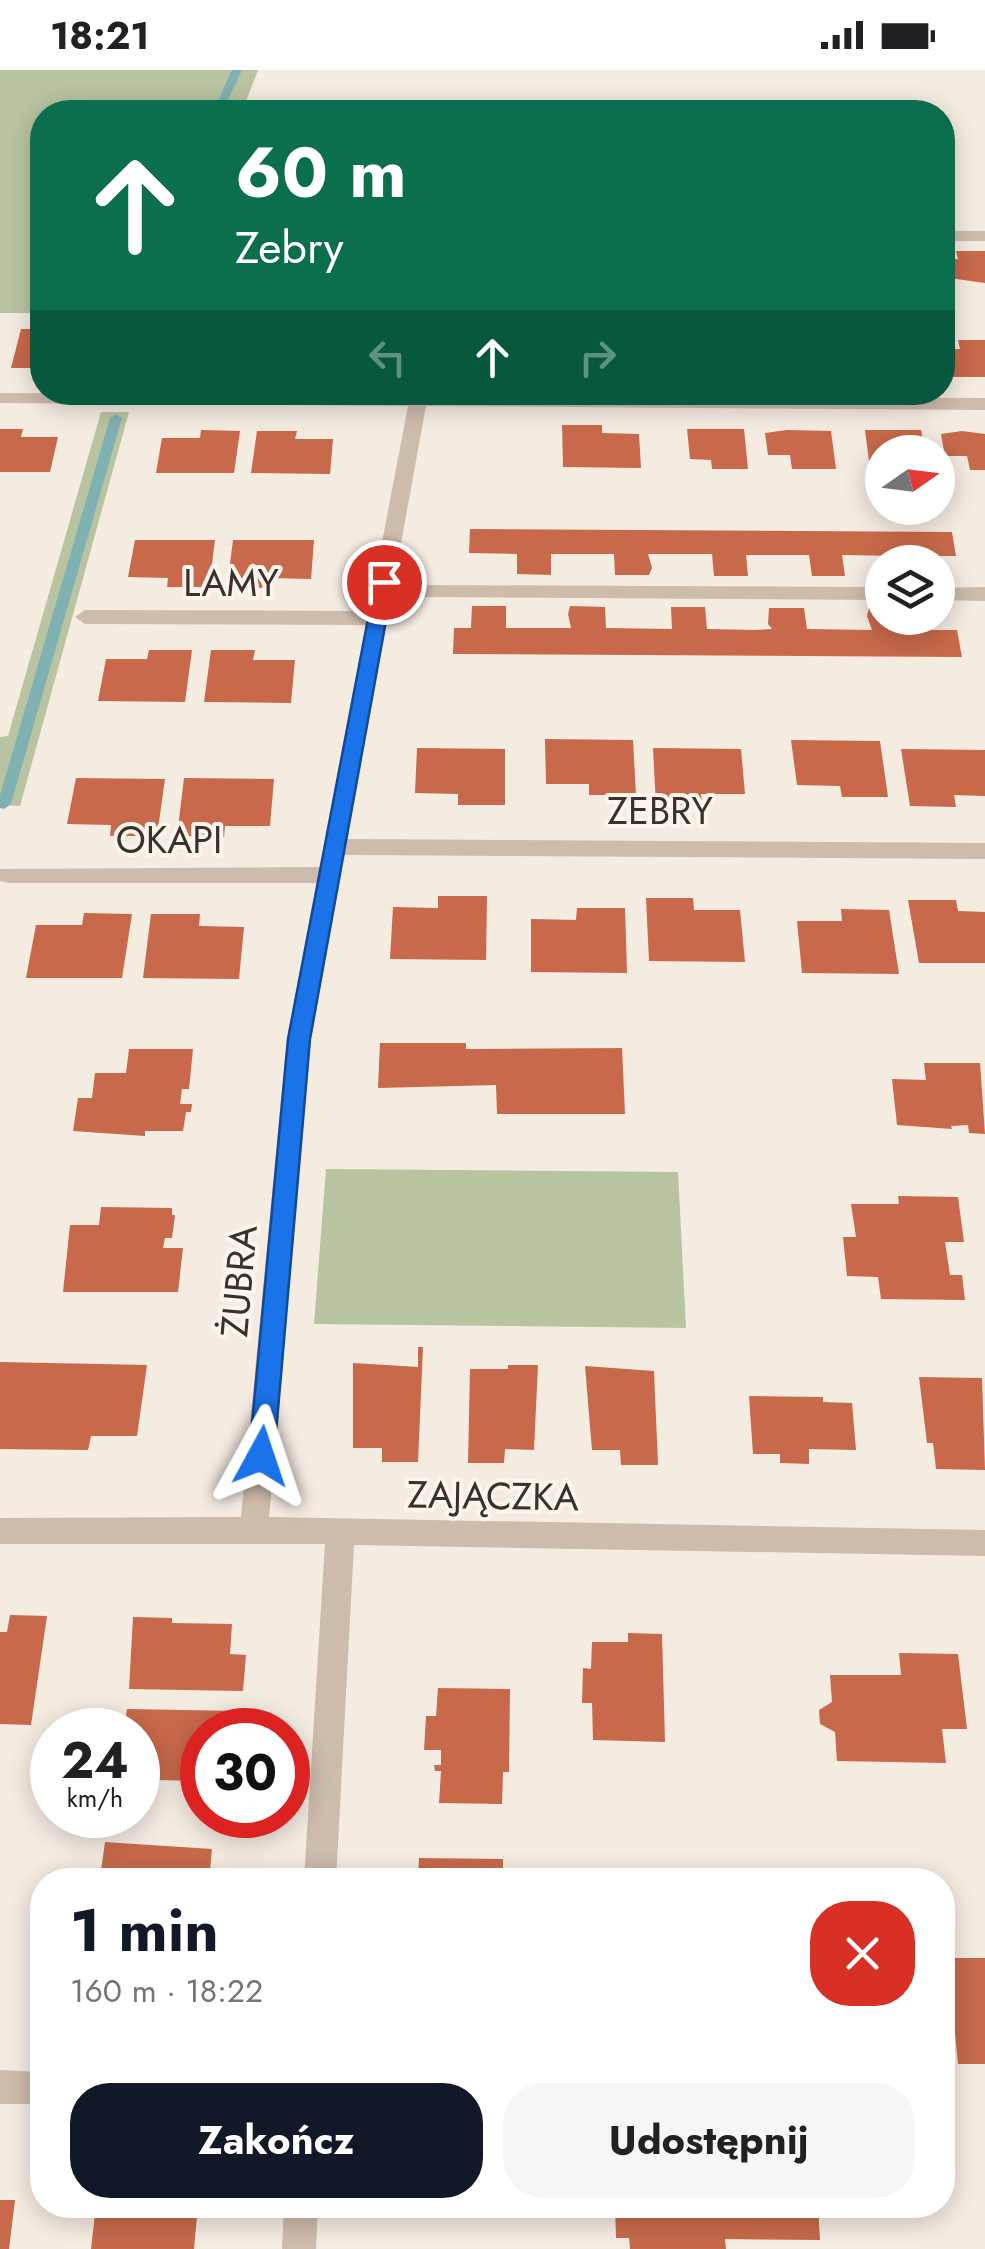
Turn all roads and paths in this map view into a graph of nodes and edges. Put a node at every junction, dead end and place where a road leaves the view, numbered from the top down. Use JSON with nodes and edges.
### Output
{"nodes":[{"id":1,"x":955,"y":236,"type":"edge"},
{"id":2,"x":985,"y":236,"type":"edge"},
{"id":3,"x":0,"y":398,"type":"edge"},
{"id":4,"x":30,"y":398,"type":"edge"},
{"id":5,"x":955,"y":404,"type":"edge"},
{"id":6,"x":985,"y":404,"type":"edge"},
{"id":7,"x":417,"y":405,"type":"edge"},
{"id":8,"x":423,"y":592,"type":"dead end"},
{"id":9,"x":865,"y":594,"type":"edge"},
{"id":10,"x":955,"y":594,"type":"edge"},
{"id":11,"x":985,"y":594,"type":"edge"},
{"id":12,"x":84,"y":617,"type":"dead end"},
{"id":13,"x":377,"y":618,"type":"junction"},
{"id":14,"x":334,"y":847,"type":"junction"},
{"id":15,"x":985,"y":851,"type":"edge"},
{"id":16,"x":8,"y":874,"type":"dead end"},
{"id":17,"x":330,"y":875,"type":"junction"},
{"id":18,"x":0,"y":1530,"type":"edge"},
{"id":19,"x":254,"y":1530,"type":"junction"},
{"id":20,"x":340,"y":1534,"type":"junction"},
{"id":21,"x":985,"y":1543,"type":"edge"},
{"id":22,"x":321,"y":1868,"type":"edge"},
{"id":23,"x":0,"y":2087,"type":"edge"},
{"id":24,"x":30,"y":2088,"type":"edge"},
{"id":25,"x":300,"y":2218,"type":"edge"},
{"id":26,"x":299,"y":2249,"type":"edge"}],
"edges":[{"from":1,"to":2,"type":"street"},
{"from":3,"to":4,"type":"street"},
{"from":5,"to":6,"type":"street"},
{"from":7,"to":13,"type":"street"},
{"from":8,"to":9,"type":"street"},
{"from":10,"to":11,"type":"street"},
{"from":12,"to":13,"type":"street","name":"LAMY"},
{"from":13,"to":14,"type":"street"},
{"from":14,"to":15,"type":"street","name":"ZEBRY"},
{"from":14,"to":17,"type":"street"},
{"from":16,"to":17,"type":"street","name":"OKAPI"},
{"from":17,"to":19,"type":"street","name":"ŻUBRA"},
{"from":18,"to":19,"type":"street","name":"ZAJĄCZKA"},
{"from":19,"to":20,"type":"street","name":"ZAJĄCZKA"},
{"from":20,"to":21,"type":"street","name":"ZAJĄCZKA"},
{"from":20,"to":22,"type":"street"},
{"from":23,"to":24,"type":"street"},
{"from":25,"to":26,"type":"street"}]}
